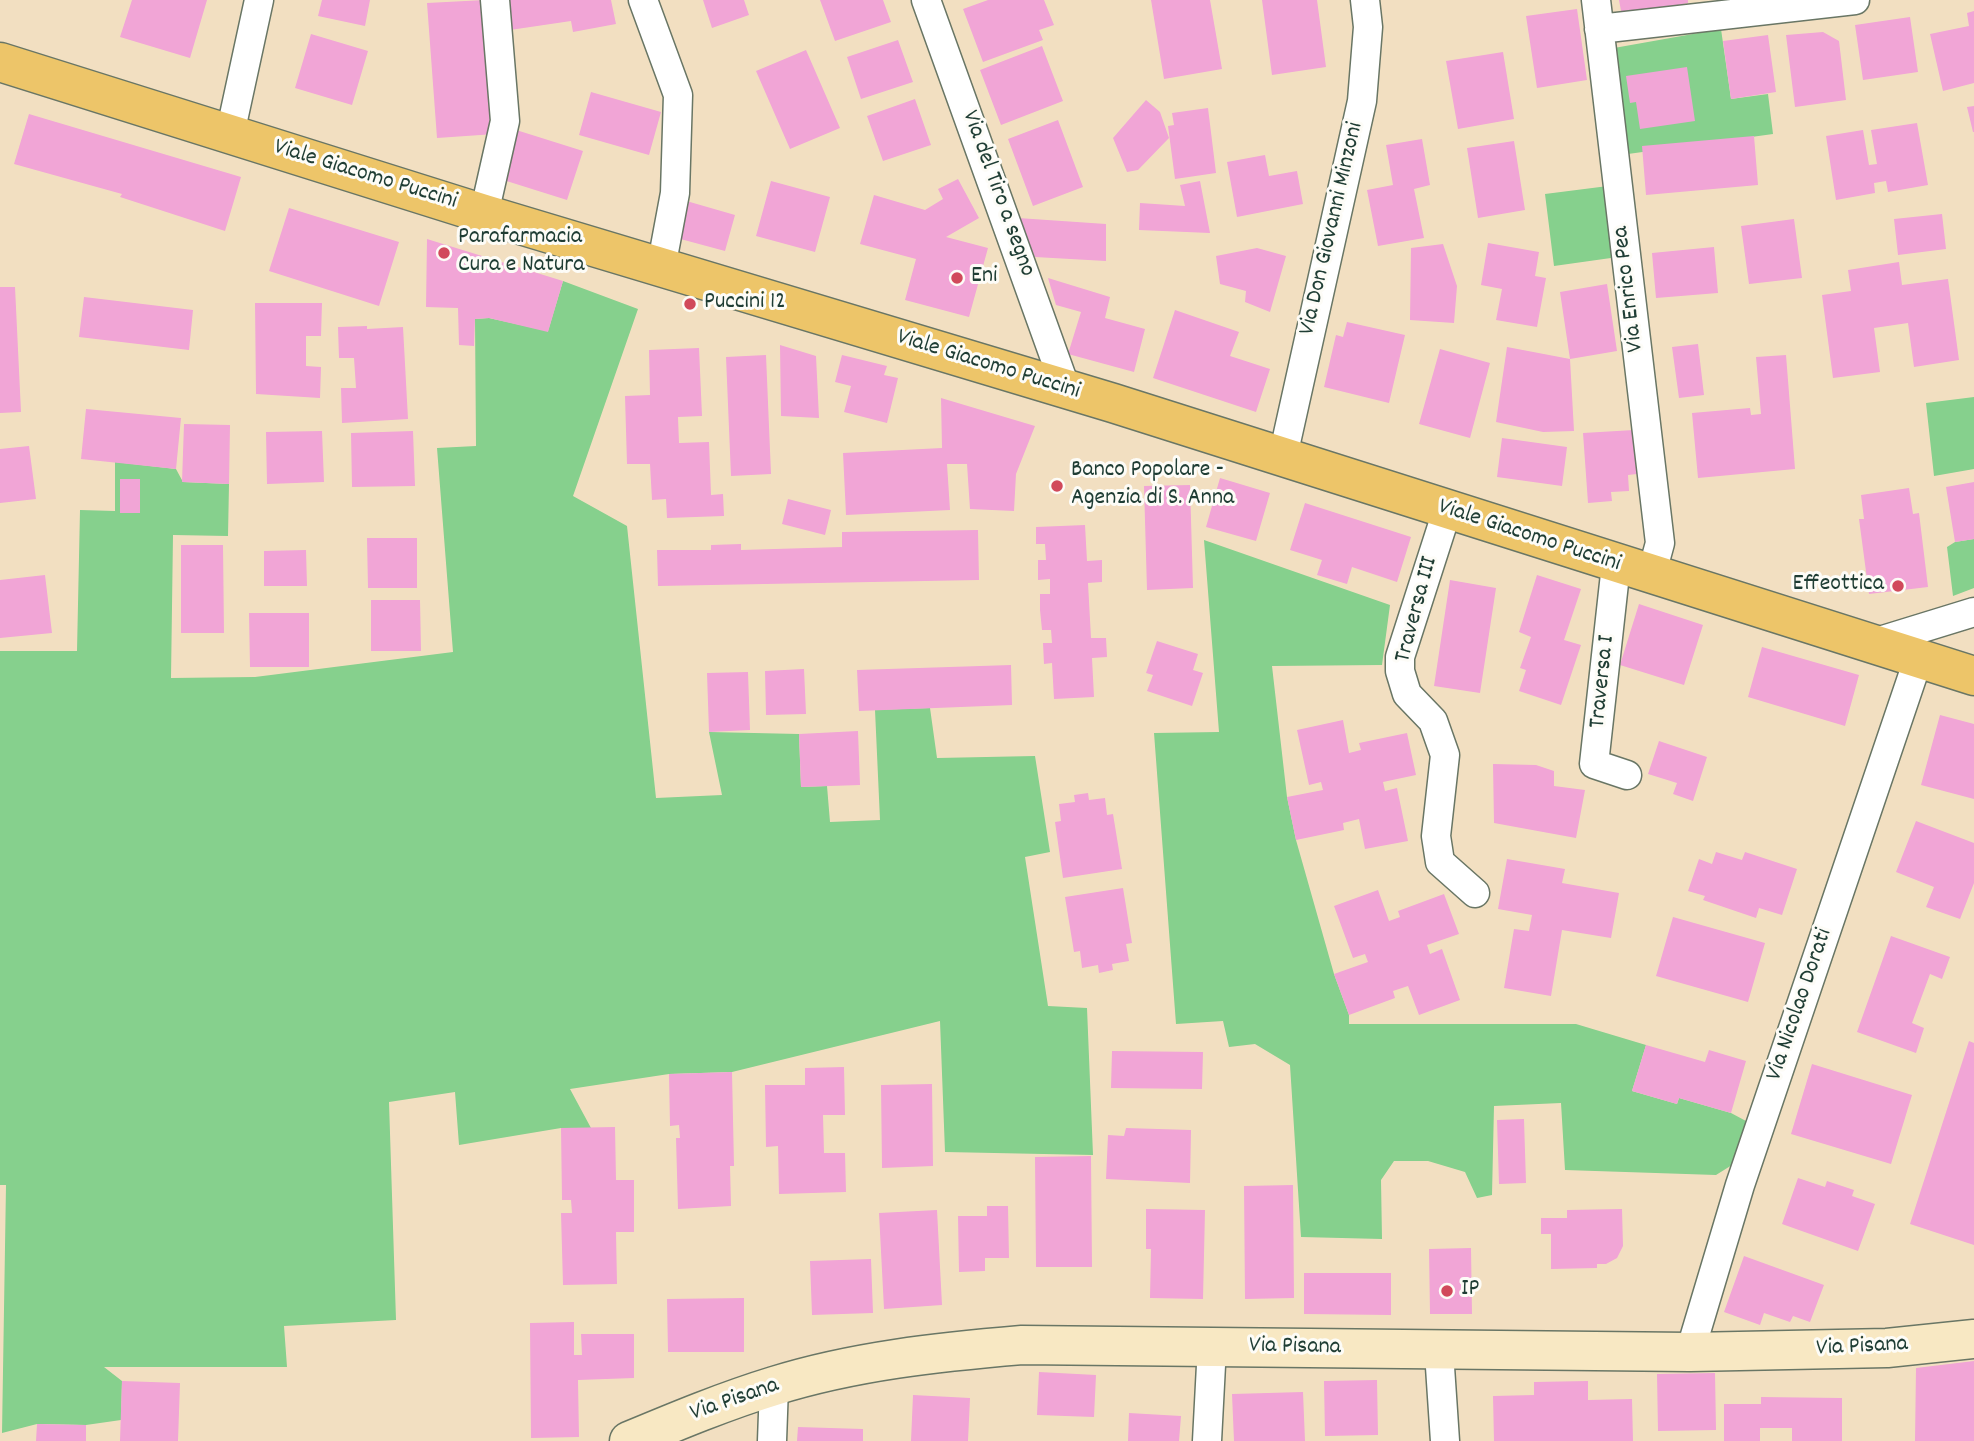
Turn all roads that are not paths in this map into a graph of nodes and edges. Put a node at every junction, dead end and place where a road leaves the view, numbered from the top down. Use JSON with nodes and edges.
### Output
{"nodes":[{"id":1,"x":259,"y":0,"type":"edge"},
{"id":2,"x":495,"y":0,"type":"edge"},
{"id":3,"x":643,"y":0,"type":"edge"},
{"id":4,"x":926,"y":0,"type":"edge"},
{"id":5,"x":1365,"y":0,"type":"edge"},
{"id":6,"x":1596,"y":0,"type":"edge"},
{"id":7,"x":1854,"y":0,"type":"edge"},
{"id":8,"x":1599,"y":29,"type":"junction"},
{"id":9,"x":0,"y":62,"type":"edge"},
{"id":10,"x":230,"y":134,"type":"junction"},
{"id":11,"x":484,"y":214,"type":"junction"},
{"id":12,"x":661,"y":268,"type":"junction"},
{"id":13,"x":1066,"y":389,"type":"junction"},
{"id":14,"x":1283,"y":456,"type":"junction"},
{"id":15,"x":1447,"y":510,"type":"junction"},
{"id":16,"x":1634,"y":571,"type":"junction"},
{"id":17,"x":1974,"y":612,"type":"edge"},
{"id":18,"x":1868,"y":644,"type":"junction"},
{"id":19,"x":1918,"y":660,"type":"junction"},
{"id":20,"x":1974,"y":676,"type":"edge"},
{"id":21,"x":1627,"y":775,"type":"dead end"},
{"id":22,"x":1475,"y":892,"type":"dead end"},
{"id":23,"x":1974,"y":1339,"type":"edge"},
{"id":24,"x":1212,"y":1346,"type":"junction"},
{"id":25,"x":1439,"y":1352,"type":"junction"},
{"id":26,"x":1690,"y":1353,"type":"junction"},
{"id":27,"x":774,"y":1386,"type":"junction"},
{"id":28,"x":629,"y":1441,"type":"edge"},
{"id":29,"x":772,"y":1441,"type":"edge"},
{"id":30,"x":1207,"y":1441,"type":"edge"},
{"id":31,"x":1445,"y":1441,"type":"edge"}],
"edges":[{"from":1,"to":10,"type":"street"},
{"from":2,"to":11,"type":"street"},
{"from":3,"to":12,"type":"street"},
{"from":4,"to":13,"type":"street","name":"Via del Tiro a segno"},
{"from":5,"to":14,"type":"street","name":"Via Don Giovanni Minzoni"},
{"from":6,"to":8,"type":"street","name":"Via Enrico Pea"},
{"from":7,"to":8,"type":"street"},
{"from":8,"to":16,"type":"street","name":"Via Enrico Pea"},
{"from":9,"to":10,"type":"main road","name":"Viale Giacomo Puccini"},
{"from":10,"to":11,"type":"main road","name":"Viale Giacomo Puccini"},
{"from":11,"to":12,"type":"main road","name":"Viale Giacomo Puccini"},
{"from":12,"to":13,"type":"main road","name":"Viale Giacomo Puccini"},
{"from":13,"to":14,"type":"main road","name":"Viale Giacomo Puccini"},
{"from":14,"to":15,"type":"main road","name":"Viale Giacomo Puccini"},
{"from":15,"to":16,"type":"main road","name":"Viale Giacomo Puccini"},
{"from":15,"to":22,"type":"street","name":"Traversa III"},
{"from":16,"to":18,"type":"main road","name":"Viale Giacomo Puccini"},
{"from":16,"to":21,"type":"street","name":"Traversa I"},
{"from":17,"to":18,"type":"street"},
{"from":18,"to":19,"type":"main road","name":"Viale Giacomo Puccini"},
{"from":19,"to":20,"type":"main road","name":"Viale Giacomo Puccini"},
{"from":19,"to":26,"type":"street","name":"Via Nicolao Dorati"},
{"from":23,"to":26,"type":"main road","name":"Via Pisana"},
{"from":24,"to":25,"type":"main road","name":"Via Pisana"},
{"from":24,"to":27,"type":"main road","name":"Via Pisana"},
{"from":24,"to":30,"type":"street"},
{"from":25,"to":26,"type":"main road","name":"Via Pisana"},
{"from":25,"to":31,"type":"street"},
{"from":27,"to":28,"type":"main road","name":"Via Pisana"},
{"from":27,"to":29,"type":"street"}]}
